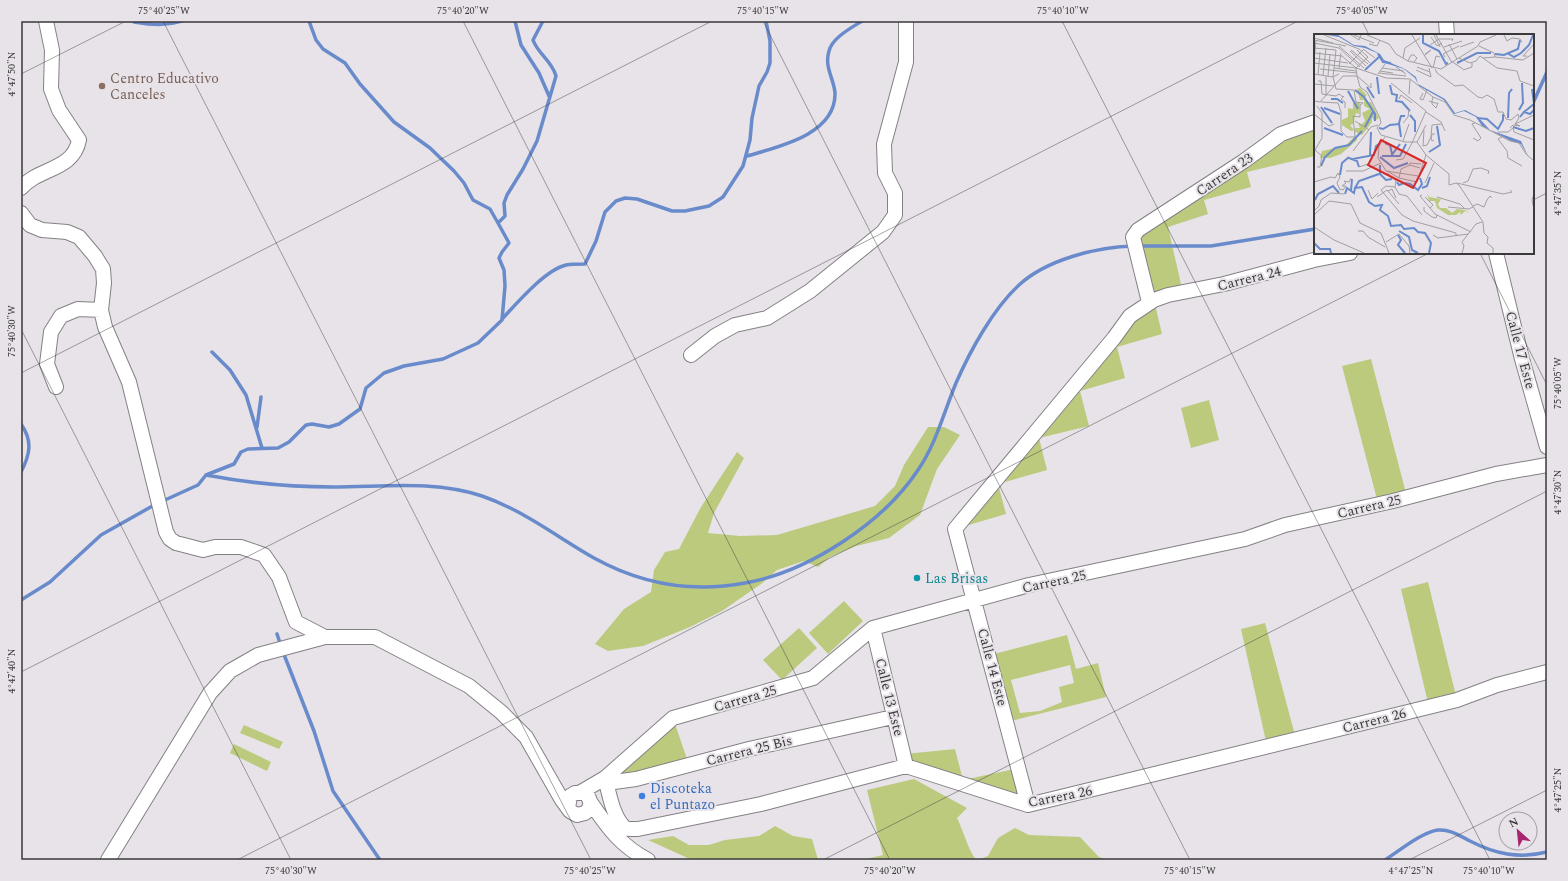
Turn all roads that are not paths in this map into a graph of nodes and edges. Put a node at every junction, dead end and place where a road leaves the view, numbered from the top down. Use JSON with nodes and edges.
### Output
{"nodes":[{"id":1,"x":46,"y":21,"type":"edge"},
{"id":2,"x":906,"y":21,"type":"edge"},
{"id":3,"x":1446,"y":21,"type":"edge"},
{"id":4,"x":1447,"y":34,"type":"edge"},
{"id":5,"x":1314,"y":122,"type":"edge"},
{"id":6,"x":21,"y":188,"type":"edge"},
{"id":7,"x":21,"y":213,"type":"edge"},
{"id":8,"x":1346,"y":254,"type":"edge"},
{"id":9,"x":1496,"y":254,"type":"edge"},
{"id":10,"x":1149,"y":302,"type":"junction"},
{"id":11,"x":100,"y":310,"type":"junction"},
{"id":12,"x":691,"y":355,"type":"dead end"},
{"id":13,"x":56,"y":387,"type":"dead end"},
{"id":14,"x":1547,"y":447,"type":"edge"},
{"id":15,"x":1547,"y":465,"type":"edge"},
{"id":16,"x":955,"y":529,"type":"joint"},
{"id":17,"x":975,"y":601,"type":"junction"},
{"id":18,"x":873,"y":628,"type":"junction"},
{"id":19,"x":325,"y":637,"type":"junction"},
{"id":20,"x":1547,"y":672,"type":"edge"},
{"id":21,"x":893,"y":717,"type":"junction"},
{"id":22,"x":906,"y":766,"type":"junction"},
{"id":23,"x":603,"y":779,"type":"junction"},
{"id":24,"x":555,"y":788,"type":"junction"},
{"id":25,"x":586,"y":797,"type":"junction"},
{"id":26,"x":1028,"y":805,"type":"junction"},
{"id":27,"x":572,"y":811,"type":"junction"},
{"id":28,"x":609,"y":830,"type":"junction"},
{"id":29,"x":108,"y":860,"type":"edge"},
{"id":30,"x":648,"y":860,"type":"edge"}],
"edges":[{"from":1,"to":6,"type":"street"},
{"from":2,"to":12,"type":"street"},
{"from":3,"to":4,"type":"street"},
{"from":5,"to":10,"type":"street","name":"Carrera 23"},
{"from":7,"to":11,"type":"street"},
{"from":8,"to":10,"type":"street","name":"Carrera 24"},
{"from":9,"to":14,"type":"street","name":"Calle 17 Este"},
{"from":10,"to":16,"type":"street","name":"Carrera 24"},
{"from":11,"to":13,"type":"street"},
{"from":11,"to":19,"type":"street"},
{"from":15,"to":17,"type":"street","name":"Carrera 25"},
{"from":16,"to":17,"type":"street","name":"Calle 14 Este"},
{"from":17,"to":18,"type":"street","name":"Carrera 25"},
{"from":17,"to":26,"type":"street","name":"Calle 14 Este"},
{"from":18,"to":21,"type":"street","name":"Calle 13 Este"},
{"from":18,"to":23,"type":"street","name":"Carrera 25"},
{"from":19,"to":24,"type":"street"},
{"from":19,"to":29,"type":"street"},
{"from":20,"to":26,"type":"street","name":"Carrera 26"},
{"from":21,"to":22,"type":"street","name":"Calle 13 Este"},
{"from":21,"to":23,"type":"street","name":"Carrera 25 Bis"},
{"from":22,"to":23,"type":"street"},
{"from":22,"to":26,"type":"street","name":"Carrera 26"},
{"from":23,"to":25,"type":"street","name":"Carrera 25"},
{"from":24,"to":25,"type":"street"},
{"from":24,"to":27,"type":"street"},
{"from":25,"to":27,"type":"street"},
{"from":25,"to":27,"type":"street"},
{"from":25,"to":28,"type":"street"},
{"from":27,"to":28,"type":"street"},
{"from":28,"to":30,"type":"street"}]}
